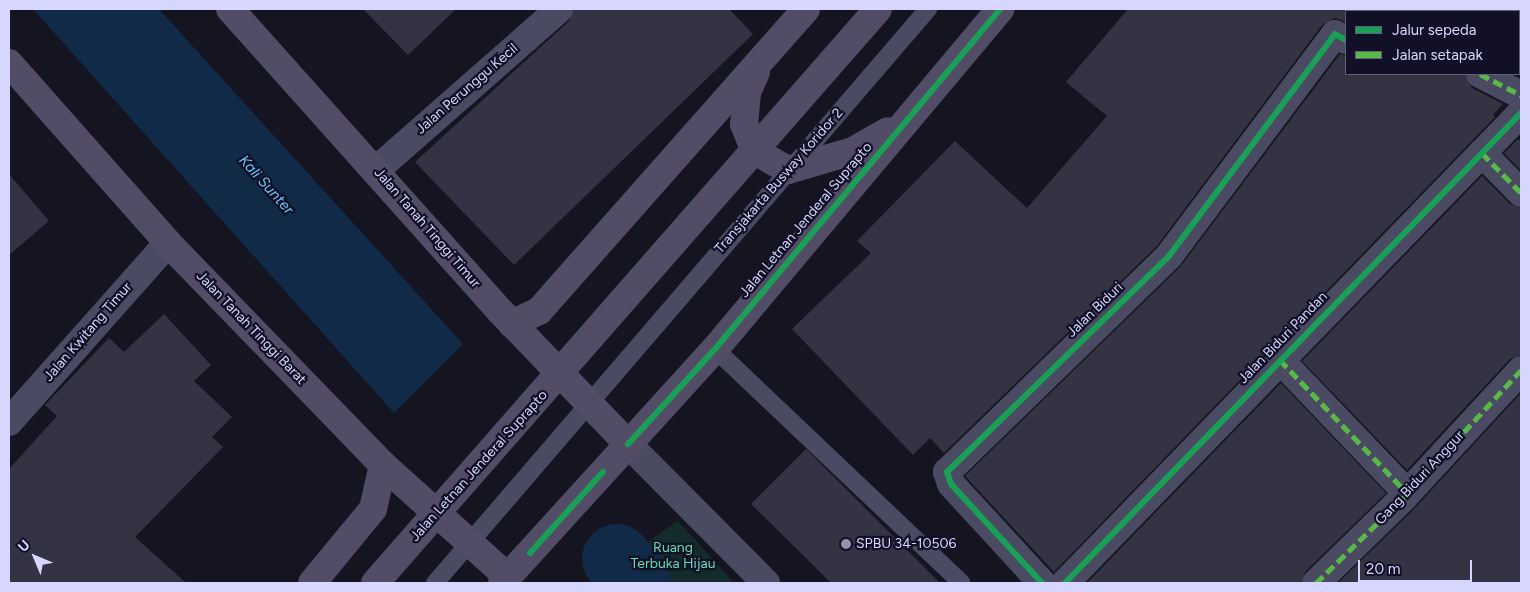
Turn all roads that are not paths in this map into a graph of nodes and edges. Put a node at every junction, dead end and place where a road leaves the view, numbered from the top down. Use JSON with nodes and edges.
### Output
{"nodes":[{"id":1,"x":230,"y":9,"type":"edge"},
{"id":2,"x":559,"y":9,"type":"edge"},
{"id":3,"x":806,"y":9,"type":"edge"},
{"id":4,"x":878,"y":9,"type":"edge"},
{"id":5,"x":928,"y":9,"type":"edge"},
{"id":6,"x":1000,"y":9,"type":"edge"},
{"id":7,"x":1340,"y":37,"type":"edge"},
{"id":8,"x":763,"y":59,"type":"junction"},
{"id":9,"x":9,"y":63,"type":"edge"},
{"id":10,"x":1482,"y":75,"type":"edge"},
{"id":11,"x":1521,"y":95,"type":"edge"},
{"id":12,"x":1521,"y":113,"type":"edge"},
{"id":13,"x":903,"y":122,"type":"junction"},
{"id":14,"x":1482,"y":153,"type":"junction"},
{"id":15,"x":376,"y":170,"type":"junction"},
{"id":16,"x":788,"y":170,"type":"junction"},
{"id":17,"x":1521,"y":193,"type":"edge"},
{"id":18,"x":168,"y":242,"type":"junction"},
{"id":19,"x":512,"y":324,"type":"junction"},
{"id":20,"x":714,"y":349,"type":"junction"},
{"id":21,"x":1280,"y":360,"type":"junction"},
{"id":22,"x":1521,"y":370,"type":"edge"},
{"id":23,"x":589,"y":404,"type":"junction"},
{"id":24,"x":9,"y":422,"type":"edge"},
{"id":25,"x":628,"y":444,"type":"junction"},
{"id":26,"x":383,"y":465,"type":"junction"},
{"id":27,"x":1407,"y":493,"type":"junction"},
{"id":28,"x":470,"y":542,"type":"junction"},
{"id":29,"x":505,"y":580,"type":"edge"},
{"id":30,"x":312,"y":583,"type":"edge"},
{"id":31,"x":375,"y":583,"type":"edge"},
{"id":32,"x":435,"y":583,"type":"edge"},
{"id":33,"x":766,"y":583,"type":"edge"},
{"id":34,"x":962,"y":583,"type":"edge"},
{"id":35,"x":1042,"y":583,"type":"edge"},
{"id":36,"x":1065,"y":583,"type":"edge"},
{"id":37,"x":1316,"y":583,"type":"edge"}],
"edges":[{"from":1,"to":15,"type":"main road","name":"Jalan Tanah Tinggi Timur"},
{"from":2,"to":15,"type":"street","name":"Jalan Perunggu Kecil"},
{"from":3,"to":8,"type":"main road"},
{"from":4,"to":31,"type":"main road","name":"Jalan Letnan Jenderal Suprapto"},
{"from":5,"to":16,"type":"lane","name":"Transjakarta Busway Koridor 2"},
{"from":6,"to":13,"type":"main road","name":"Jalan Letnan Jenderal Suprapto"},
{"from":7,"to":35,"type":"street","name":"Jalan Biduri"},
{"from":8,"to":16,"type":"main road"},
{"from":8,"to":19,"type":"main road"},
{"from":9,"to":18,"type":"main road","name":"Jalan Tanah Tinggi Barat"},
{"from":10,"to":11,"type":"street"},
{"from":12,"to":14,"type":"street","name":"Jalan Biduri Pandan"},
{"from":13,"to":16,"type":"main road"},
{"from":13,"to":20,"type":"main road","name":"Jalan Letnan Jenderal Suprapto"},
{"from":14,"to":17,"type":"street"},
{"from":14,"to":21,"type":"street","name":"Jalan Biduri Pandan"},
{"from":15,"to":19,"type":"main road","name":"Jalan Tanah Tinggi Timur"},
{"from":16,"to":23,"type":"lane","name":"Transjakarta Busway Koridor 2"},
{"from":18,"to":24,"type":"street","name":"Jalan Kwitang Timur"},
{"from":18,"to":26,"type":"main road","name":"Jalan Tanah Tinggi Barat"},
{"from":19,"to":23,"type":"main road","name":"Jalan Tanah Tinggi Timur"},
{"from":20,"to":25,"type":"main road","name":"Jalan Letnan Jenderal Suprapto"},
{"from":20,"to":34,"type":"lane"},
{"from":21,"to":27,"type":"street"},
{"from":21,"to":36,"type":"street","name":"Jalan Biduri Pandan"},
{"from":22,"to":27,"type":"street","name":"Gang Biduri Anggur"},
{"from":23,"to":25,"type":"main road","name":"Jalan Tanah Tinggi Timur"},
{"from":23,"to":28,"type":"lane","name":"Transjakarta Busway Koridor 2"},
{"from":25,"to":29,"type":"main road","name":"Jalan Letnan Jenderal Suprapto"},
{"from":25,"to":33,"type":"street"},
{"from":26,"to":28,"type":"main road","name":"Jalan Tanah Tinggi Barat"},
{"from":26,"to":30,"type":"main road"},
{"from":27,"to":37,"type":"street","name":"Gang Biduri Anggur"},
{"from":28,"to":29,"type":"main road","name":"Jalan Tanah Tinggi Barat"},
{"from":28,"to":32,"type":"lane","name":"Transjakarta Busway Koridor 2"}]}
